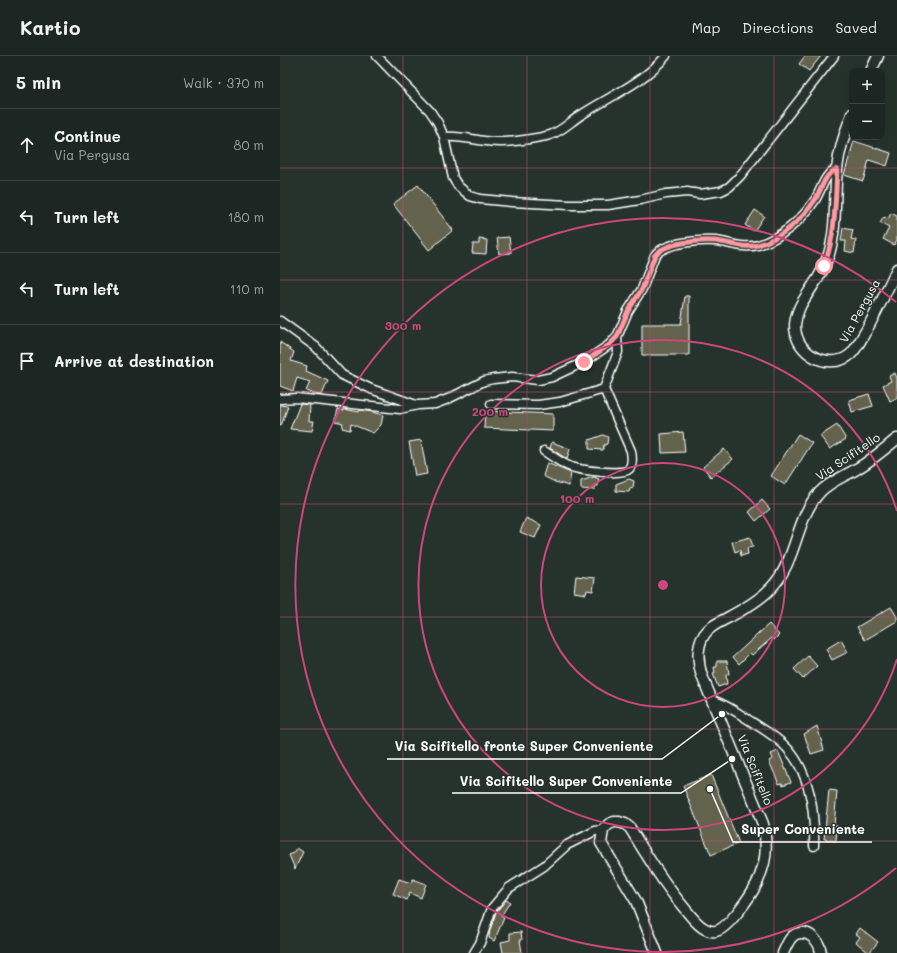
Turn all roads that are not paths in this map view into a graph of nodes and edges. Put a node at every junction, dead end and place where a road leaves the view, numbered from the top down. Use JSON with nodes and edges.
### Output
{"nodes":[{"id":1,"x":377,"y":56,"type":"edge"},
{"id":2,"x":666,"y":56,"type":"edge"},
{"id":3,"x":834,"y":56,"type":"edge"},
{"id":4,"x":878,"y":56,"type":"edge"},
{"id":5,"x":873,"y":68,"type":"edge"},
{"id":6,"x":849,"y":122,"type":"edge"},
{"id":7,"x":444,"y":137,"type":"junction"},
{"id":8,"x":837,"y":169,"type":"junction"},
{"id":9,"x":897,"y":269,"type":"edge"},
{"id":10,"x":280,"y":321,"type":"edge"},
{"id":11,"x":617,"y":337,"type":"junction"},
{"id":12,"x":604,"y":389,"type":"junction"},
{"id":13,"x":280,"y":399,"type":"edge"},
{"id":14,"x":491,"y":404,"type":"dead end"},
{"id":15,"x":418,"y":405,"type":"junction"},
{"id":16,"x":897,"y":439,"type":"edge"},
{"id":17,"x":544,"y":451,"type":"dead end"},
{"id":18,"x":712,"y":700,"type":"junction"},
{"id":19,"x":603,"y":830,"type":"junction"},
{"id":20,"x":814,"y":846,"type":"dead end"},
{"id":21,"x":474,"y":953,"type":"edge"},
{"id":22,"x":657,"y":953,"type":"edge"},
{"id":23,"x":783,"y":953,"type":"edge"},
{"id":24,"x":821,"y":953,"type":"edge"}],
"edges":[{"from":1,"to":7,"type":"street"},
{"from":2,"to":7,"type":"street"},
{"from":3,"to":7,"type":"street"},
{"from":4,"to":5,"type":"main road"},
{"from":6,"to":8,"type":"main road","name":"Via Pergusa"},
{"from":8,"to":9,"type":"main road","name":"Via Pergusa"},
{"from":8,"to":11,"type":"street"},
{"from":10,"to":15,"type":"street"},
{"from":11,"to":12,"type":"street"},
{"from":11,"to":15,"type":"street"},
{"from":12,"to":14,"type":"street"},
{"from":12,"to":17,"type":"street"},
{"from":13,"to":15,"type":"street"},
{"from":16,"to":18,"type":"main road","name":"Via Scifitello"},
{"from":18,"to":19,"type":"main road","name":"Via Scifitello"},
{"from":18,"to":20,"type":"street"},
{"from":19,"to":21,"type":"street"},
{"from":19,"to":22,"type":"main road"},
{"from":23,"to":24,"type":"main road"}]}
